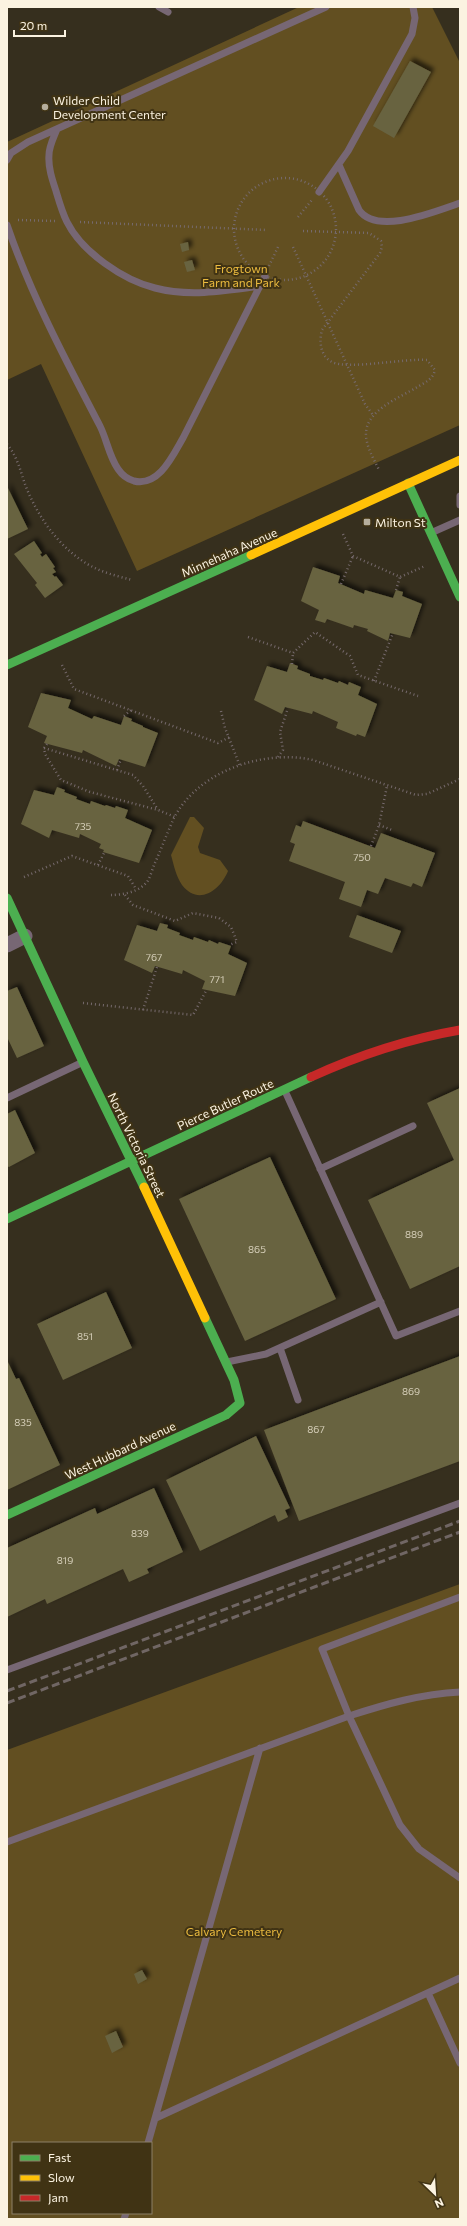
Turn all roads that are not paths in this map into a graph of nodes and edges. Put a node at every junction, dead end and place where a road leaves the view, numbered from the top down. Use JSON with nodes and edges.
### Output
{"nodes":[{"id":1,"x":159,"y":7,"type":"edge"},
{"id":2,"x":326,"y":7,"type":"edge"},
{"id":3,"x":413,"y":7,"type":"edge"},
{"id":4,"x":168,"y":12,"type":"dead end"},
{"id":5,"x":57,"y":129,"type":"junction"},
{"id":6,"x":7,"y":160,"type":"edge"},
{"id":7,"x":339,"y":165,"type":"junction"},
{"id":8,"x":319,"y":192,"type":"road end"},
{"id":9,"x":460,"y":203,"type":"edge"},
{"id":10,"x":7,"y":225,"type":"edge"},
{"id":11,"x":265,"y":276,"type":"road end"},
{"id":12,"x":260,"y":286,"type":"junction"},
{"id":13,"x":460,"y":460,"type":"edge"},
{"id":14,"x":408,"y":483,"type":"junction"},
{"id":15,"x":460,"y":496,"type":"edge"},
{"id":16,"x":460,"y":505,"type":"edge"},
{"id":17,"x":460,"y":520,"type":"edge"},
{"id":18,"x":431,"y":533,"type":"junction"},
{"id":19,"x":460,"y":597,"type":"edge"},
{"id":20,"x":7,"y":665,"type":"edge"},
{"id":21,"x":7,"y":898,"type":"edge"},
{"id":22,"x":25,"y":936,"type":"junction"},
{"id":23,"x":7,"y":945,"type":"edge"},
{"id":24,"x":460,"y":1030,"type":"edge"},
{"id":25,"x":83,"y":1062,"type":"junction"},
{"id":26,"x":284,"y":1089,"type":"junction"},
{"id":27,"x":7,"y":1098,"type":"edge"},
{"id":28,"x":413,"y":1126,"type":"dead end"},
{"id":29,"x":132,"y":1160,"type":"junction"},
{"id":30,"x":320,"y":1169,"type":"junction"},
{"id":31,"x":7,"y":1218,"type":"edge"},
{"id":32,"x":381,"y":1302,"type":"junction"},
{"id":33,"x":460,"y":1311,"type":"edge"},
{"id":34,"x":280,"y":1348,"type":"junction"},
{"id":35,"x":225,"y":1362,"type":"junction"},
{"id":36,"x":298,"y":1400,"type":"dead end"},
{"id":37,"x":240,"y":1403,"type":"joint"},
{"id":38,"x":460,"y":1503,"type":"edge"},
{"id":39,"x":7,"y":1515,"type":"edge"},
{"id":40,"x":460,"y":1597,"type":"edge"},
{"id":41,"x":7,"y":1670,"type":"edge"},
{"id":42,"x":460,"y":1692,"type":"edge"},
{"id":43,"x":349,"y":1716,"type":"junction"},
{"id":44,"x":260,"y":1748,"type":"junction"},
{"id":45,"x":7,"y":1842,"type":"edge"},
{"id":46,"x":460,"y":1878,"type":"edge"},
{"id":47,"x":460,"y":1978,"type":"edge"},
{"id":48,"x":428,"y":1993,"type":"junction"},
{"id":49,"x":460,"y":2063,"type":"edge"},
{"id":50,"x":156,"y":2118,"type":"junction"},
{"id":51,"x":148,"y":2142,"type":"edge"}],
"edges":[{"from":1,"to":4,"type":"lane"},
{"from":2,"to":5,"type":"lane"},
{"from":3,"to":7,"type":"lane"},
{"from":5,"to":6,"type":"lane"},
{"from":5,"to":12,"type":"lane"},
{"from":7,"to":8,"type":"lane"},
{"from":7,"to":9,"type":"lane"},
{"from":10,"to":12,"type":"lane"},
{"from":11,"to":12,"type":"lane"},
{"from":13,"to":14,"type":"street","name":"Minnehaha Avenue"},
{"from":14,"to":18,"type":"street"},
{"from":14,"to":20,"type":"street","name":"Minnehaha Avenue"},
{"from":15,"to":16,"type":"lane"},
{"from":17,"to":18,"type":"lane"},
{"from":18,"to":19,"type":"street"},
{"from":21,"to":22,"type":"street","name":"North Victoria Street"},
{"from":22,"to":23,"type":"street"},
{"from":22,"to":25,"type":"street","name":"North Victoria Street"},
{"from":24,"to":26,"type":"street","name":"Pierce Butler Route"},
{"from":25,"to":27,"type":"lane"},
{"from":25,"to":29,"type":"street","name":"North Victoria Street"},
{"from":26,"to":29,"type":"street","name":"Pierce Butler Route"},
{"from":26,"to":30,"type":"lane"},
{"from":28,"to":30,"type":"lane"},
{"from":29,"to":31,"type":"street","name":"Pierce Butler Route"},
{"from":29,"to":35,"type":"street","name":"North Victoria Street"},
{"from":30,"to":32,"type":"lane"},
{"from":32,"to":33,"type":"lane"},
{"from":32,"to":34,"type":"lane"},
{"from":34,"to":35,"type":"lane"},
{"from":34,"to":36,"type":"lane"},
{"from":35,"to":37,"type":"street","name":"North Victoria Street"},
{"from":37,"to":39,"type":"street","name":"West Hubbard Avenue"},
{"from":38,"to":41,"type":"lane"},
{"from":40,"to":43,"type":"lane"},
{"from":42,"to":43,"type":"lane"},
{"from":43,"to":44,"type":"lane"},
{"from":43,"to":46,"type":"lane"},
{"from":44,"to":45,"type":"lane"},
{"from":44,"to":50,"type":"lane"},
{"from":47,"to":48,"type":"lane"},
{"from":48,"to":49,"type":"lane"},
{"from":48,"to":50,"type":"lane"},
{"from":50,"to":51,"type":"lane"}]}
